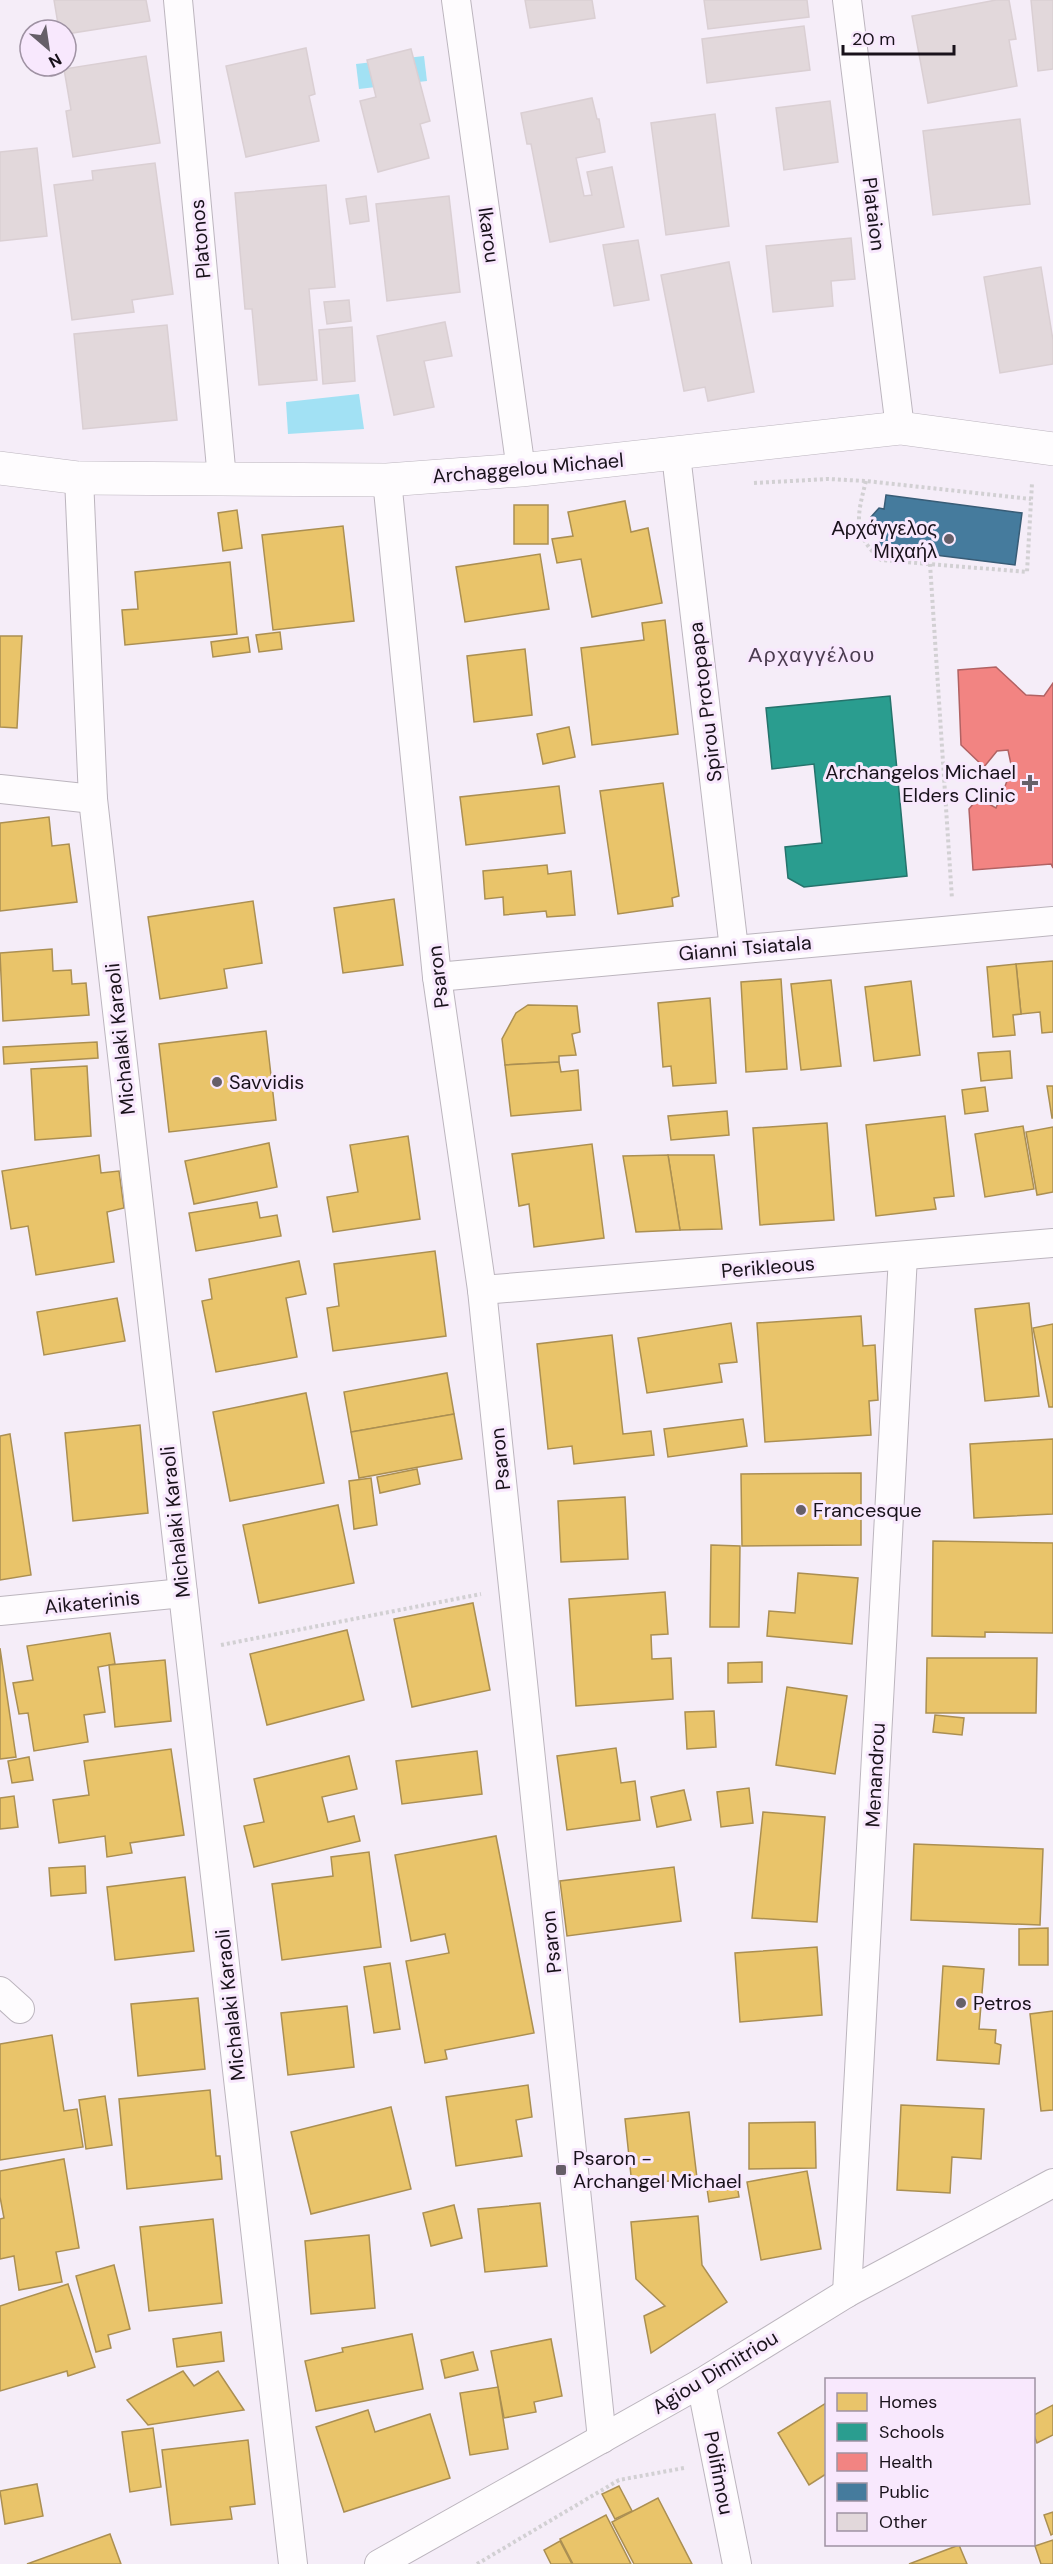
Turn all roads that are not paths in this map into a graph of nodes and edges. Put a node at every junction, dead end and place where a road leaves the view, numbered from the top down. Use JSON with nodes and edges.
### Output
{"nodes":[{"id":1,"x":178,"y":0,"type":"edge"},
{"id":2,"x":456,"y":0,"type":"edge"},
{"id":3,"x":847,"y":0,"type":"edge"},
{"id":4,"x":900,"y":428,"type":"junction"},
{"id":5,"x":1053,"y":449,"type":"edge"},
{"id":6,"x":676,"y":454,"type":"junction"},
{"id":7,"x":0,"y":468,"type":"edge"},
{"id":8,"x":521,"y":471,"type":"junction"},
{"id":9,"x":79,"y":478,"type":"junction"},
{"id":10,"x":222,"y":479,"type":"junction"},
{"id":11,"x":387,"y":480,"type":"junction"},
{"id":12,"x":0,"y":789,"type":"edge"},
{"id":13,"x":93,"y":799,"type":"junction"},
{"id":14,"x":1053,"y":921,"type":"edge"},
{"id":15,"x":734,"y":949,"type":"junction"},
{"id":16,"x":437,"y":976,"type":"junction"},
{"id":17,"x":1053,"y":1243,"type":"edge"},
{"id":18,"x":903,"y":1257,"type":"junction"},
{"id":19,"x":482,"y":1290,"type":"junction"},
{"id":20,"x":183,"y":1593,"type":"junction"},
{"id":21,"x":0,"y":1611,"type":"edge"},
{"id":22,"x":1053,"y":2183,"type":"edge"},
{"id":23,"x":847,"y":2293,"type":"junction"},
{"id":24,"x":701,"y":2383,"type":"junction"},
{"id":25,"x":602,"y":2439,"type":"junction"},
{"id":26,"x":293,"y":2564,"type":"edge"},
{"id":27,"x":379,"y":2564,"type":"edge"},
{"id":28,"x":737,"y":2564,"type":"edge"}],
"edges":[{"from":1,"to":10,"type":"street","name":"Platonos"},
{"from":2,"to":8,"type":"street","name":"Ikarou"},
{"from":3,"to":4,"type":"street","name":"Plataion"},
{"from":4,"to":5,"type":"street","name":"Archaggelou Michael"},
{"from":4,"to":6,"type":"street","name":"Archaggelou Michael"},
{"from":6,"to":8,"type":"street","name":"Archaggelou Michael"},
{"from":6,"to":15,"type":"street","name":"Spirou Protopapa"},
{"from":7,"to":9,"type":"street","name":"Archaggelou Michael"},
{"from":8,"to":11,"type":"street","name":"Archaggelou Michael"},
{"from":9,"to":10,"type":"street","name":"Archaggelou Michael"},
{"from":9,"to":13,"type":"street","name":"Michalaki Karaoli"},
{"from":10,"to":11,"type":"street","name":"Archaggelou Michael"},
{"from":11,"to":16,"type":"street","name":"Psaron"},
{"from":12,"to":13,"type":"street"},
{"from":13,"to":20,"type":"street","name":"Michalaki Karaoli"},
{"from":14,"to":15,"type":"street","name":"Gianni Tsiatala"},
{"from":15,"to":16,"type":"street","name":"Gianni Tsiatala"},
{"from":16,"to":19,"type":"street","name":"Psaron"},
{"from":17,"to":18,"type":"street","name":"Perikleous"},
{"from":18,"to":19,"type":"street","name":"Perikleous"},
{"from":18,"to":23,"type":"street","name":"Menandrou"},
{"from":19,"to":25,"type":"street","name":"Psaron"},
{"from":20,"to":21,"type":"street","name":"Aikaterinis"},
{"from":20,"to":26,"type":"street","name":"Michalaki Karaoli"},
{"from":22,"to":23,"type":"street","name":"Agiou Dimitriou"},
{"from":23,"to":24,"type":"street","name":"Agiou Dimitriou"},
{"from":24,"to":25,"type":"street","name":"Agiou Dimitriou"},
{"from":24,"to":28,"type":"street","name":"Polifimou"},
{"from":25,"to":27,"type":"street","name":"Agiou Dimitriou"}]}
